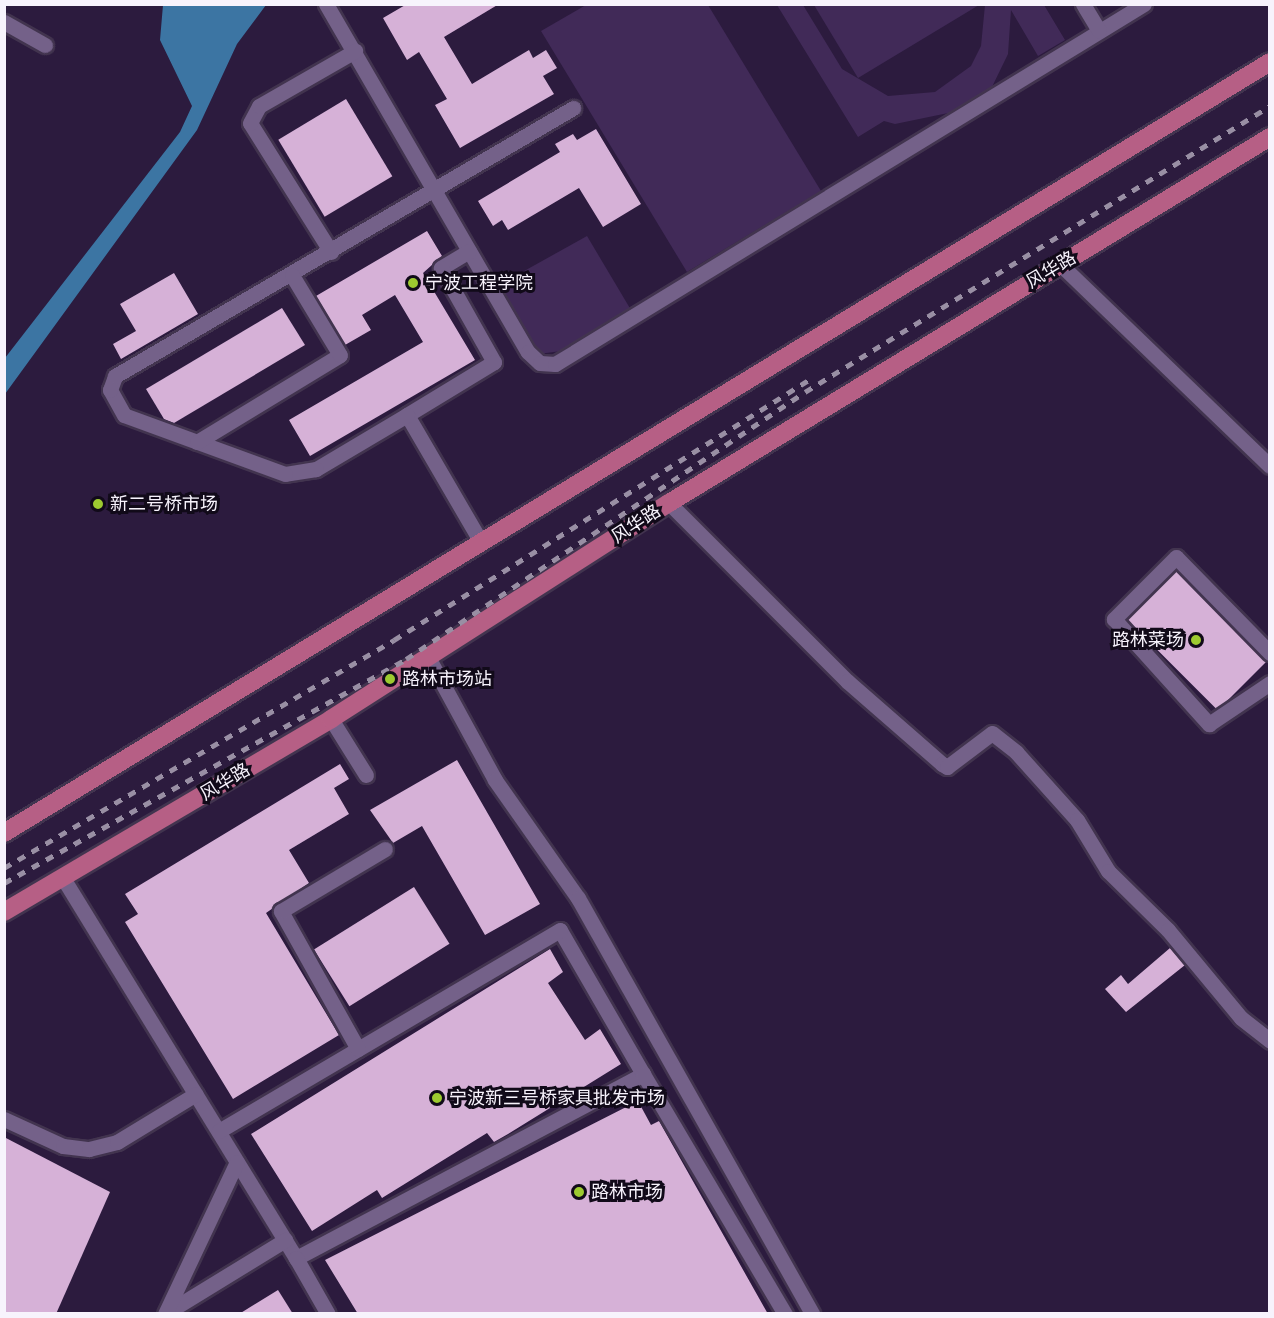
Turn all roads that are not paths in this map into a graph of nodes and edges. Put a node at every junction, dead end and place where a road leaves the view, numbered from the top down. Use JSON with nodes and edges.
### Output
{"nodes":[{"id":1,"x":326,"y":4,"type":"edge"},
{"id":2,"x":1083,"y":4,"type":"edge"},
{"id":3,"x":1144,"y":4,"type":"edge"},
{"id":4,"x":4,"y":22,"type":"edge"},
{"id":5,"x":1099,"y":31,"type":"junction"},
{"id":6,"x":45,"y":45,"type":"dead end"},
{"id":7,"x":355,"y":51,"type":"junction"},
{"id":8,"x":1269,"y":62,"type":"edge"},
{"id":9,"x":573,"y":108,"type":"dead end"},
{"id":10,"x":1269,"y":137,"type":"edge"},
{"id":11,"x":436,"y":191,"type":"junction"},
{"id":12,"x":469,"y":251,"type":"junction"},
{"id":13,"x":331,"y":252,"type":"junction"},
{"id":14,"x":1060,"y":264,"type":"junction"},
{"id":15,"x":292,"y":274,"type":"junction"},
{"id":16,"x":407,"y":415,"type":"junction"},
{"id":17,"x":197,"y":442,"type":"junction"},
{"id":18,"x":1269,"y":466,"type":"edge"},
{"id":19,"x":669,"y":503,"type":"junction"},
{"id":20,"x":481,"y":542,"type":"junction"},
{"id":21,"x":1269,"y":653,"type":"edge"},
{"id":22,"x":428,"y":657,"type":"junction"},
{"id":23,"x":1269,"y":683,"type":"edge"},
{"id":24,"x":331,"y":719,"type":"junction"},
{"id":25,"x":366,"y":775,"type":"dead end"},
{"id":26,"x":4,"y":833,"type":"edge"},
{"id":27,"x":385,"y":849,"type":"dead end"},
{"id":28,"x":63,"y":878,"type":"junction"},
{"id":29,"x":4,"y":912,"type":"edge"},
{"id":30,"x":1269,"y":1041,"type":"edge"},
{"id":31,"x":357,"y":1049,"type":"junction"},
{"id":32,"x":643,"y":1074,"type":"junction"},
{"id":33,"x":196,"y":1094,"type":"junction"},
{"id":34,"x":4,"y":1119,"type":"edge"},
{"id":35,"x":219,"y":1131,"type":"junction"},
{"id":36,"x":237,"y":1162,"type":"junction"},
{"id":37,"x":285,"y":1240,"type":"junction"},
{"id":38,"x":296,"y":1258,"type":"junction"},
{"id":39,"x":166,"y":1313,"type":"edge"},
{"id":40,"x":328,"y":1314,"type":"edge"},
{"id":41,"x":785,"y":1314,"type":"edge"},
{"id":42,"x":812,"y":1314,"type":"edge"}],
"edges":[{"from":1,"to":7,"type":"street"},
{"from":2,"to":5,"type":"street"},
{"from":3,"to":5,"type":"street"},
{"from":4,"to":6,"type":"street"},
{"from":5,"to":12,"type":"street"},
{"from":7,"to":11,"type":"street"},
{"from":7,"to":13,"type":"street"},
{"from":8,"to":20,"type":"main road"},
{"from":9,"to":11,"type":"street"},
{"from":10,"to":14,"type":"main road","name":"风华路"},
{"from":11,"to":12,"type":"street"},
{"from":11,"to":13,"type":"street"},
{"from":12,"to":16,"type":"street"},
{"from":13,"to":15,"type":"street"},
{"from":14,"to":18,"type":"street"},
{"from":14,"to":19,"type":"main road","name":"风华路"},
{"from":15,"to":17,"type":"street"},
{"from":15,"to":17,"type":"street"},
{"from":16,"to":17,"type":"street"},
{"from":16,"to":20,"type":"street"},
{"from":19,"to":22,"type":"main road","name":"风华路"},
{"from":19,"to":30,"type":"street"},
{"from":20,"to":26,"type":"main road"},
{"from":21,"to":23,"type":"street"},
{"from":22,"to":24,"type":"main road","name":"风华路"},
{"from":22,"to":42,"type":"street"},
{"from":24,"to":25,"type":"street"},
{"from":24,"to":28,"type":"main road","name":"风华路"},
{"from":27,"to":31,"type":"street"},
{"from":28,"to":29,"type":"main road","name":"风华路"},
{"from":28,"to":33,"type":"street"},
{"from":31,"to":32,"type":"street"},
{"from":31,"to":35,"type":"street"},
{"from":32,"to":38,"type":"street"},
{"from":32,"to":41,"type":"street"},
{"from":33,"to":34,"type":"street"},
{"from":33,"to":35,"type":"street"},
{"from":35,"to":36,"type":"street"},
{"from":36,"to":37,"type":"street"},
{"from":36,"to":39,"type":"street"},
{"from":37,"to":38,"type":"street"},
{"from":37,"to":39,"type":"street"},
{"from":38,"to":40,"type":"street"}]}
